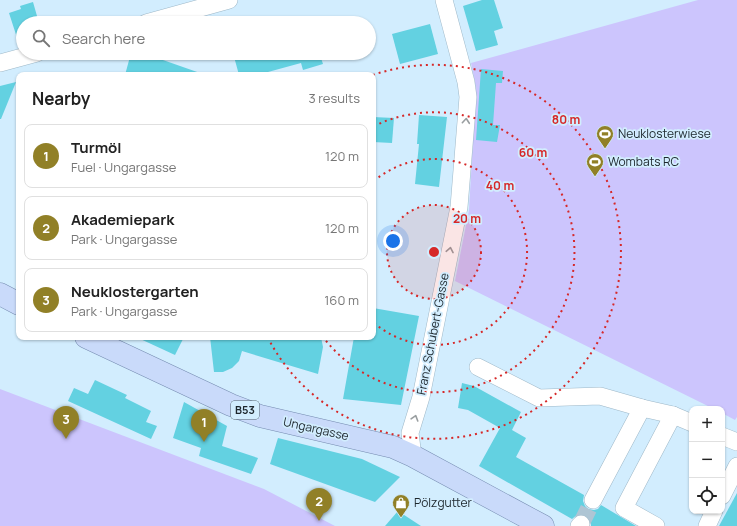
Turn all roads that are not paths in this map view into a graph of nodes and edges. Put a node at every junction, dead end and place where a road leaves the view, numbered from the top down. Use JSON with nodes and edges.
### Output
{"nodes":[{"id":1,"x":229,"y":0,"type":"edge"},
{"id":2,"x":444,"y":0,"type":"edge"},
{"id":3,"x":171,"y":16,"type":"edge"},
{"id":4,"x":16,"y":59,"type":"edge"},
{"id":5,"x":0,"y":63,"type":"edge"},
{"id":6,"x":0,"y":294,"type":"edge"},
{"id":7,"x":16,"y":302,"type":"edge"},
{"id":8,"x":92,"y":340,"type":"edge"},
{"id":9,"x":478,"y":367,"type":"dead end"},
{"id":10,"x":642,"y":408,"type":"junction"},
{"id":11,"x":673,"y":415,"type":"junction"},
{"id":12,"x":689,"y":422,"type":"edge"},
{"id":13,"x":725,"y":437,"type":"edge"},
{"id":14,"x":737,"y":442,"type":"edge"},
{"id":15,"x":414,"y":456,"type":"junction"},
{"id":16,"x":737,"y":466,"type":"edge"},
{"id":17,"x":725,"y":490,"type":"edge"},
{"id":18,"x":593,"y":500,"type":"tunnel mouth"},
{"id":19,"x":712,"y":514,"type":"edge"},
{"id":20,"x":543,"y":526,"type":"edge"},
{"id":21,"x":656,"y":526,"type":"edge"},
{"id":22,"x":706,"y":526,"type":"edge"}],
"edges":[{"from":1,"to":3,"type":"street"},
{"from":15,"to":2,"type":"street","name":"Franz Schubert-Gasse","one_way":true},
{"from":4,"to":5,"type":"street"},
{"from":6,"to":7,"type":"main road"},
{"from":8,"to":15,"type":"main road","name":"Ungargasse","number":"B53"},
{"from":9,"to":10,"type":"street"},
{"from":10,"to":11,"type":"street"},
{"from":10,"to":18,"type":"street"},
{"from":11,"to":12,"type":"street"},
{"from":11,"to":21,"type":"street"},
{"from":13,"to":14,"type":"street"},
{"from":15,"to":20,"type":"main road","name":"Ungargasse","number":"B53"},
{"from":16,"to":17,"type":"street"},
{"from":19,"to":22,"type":"street"}]}
